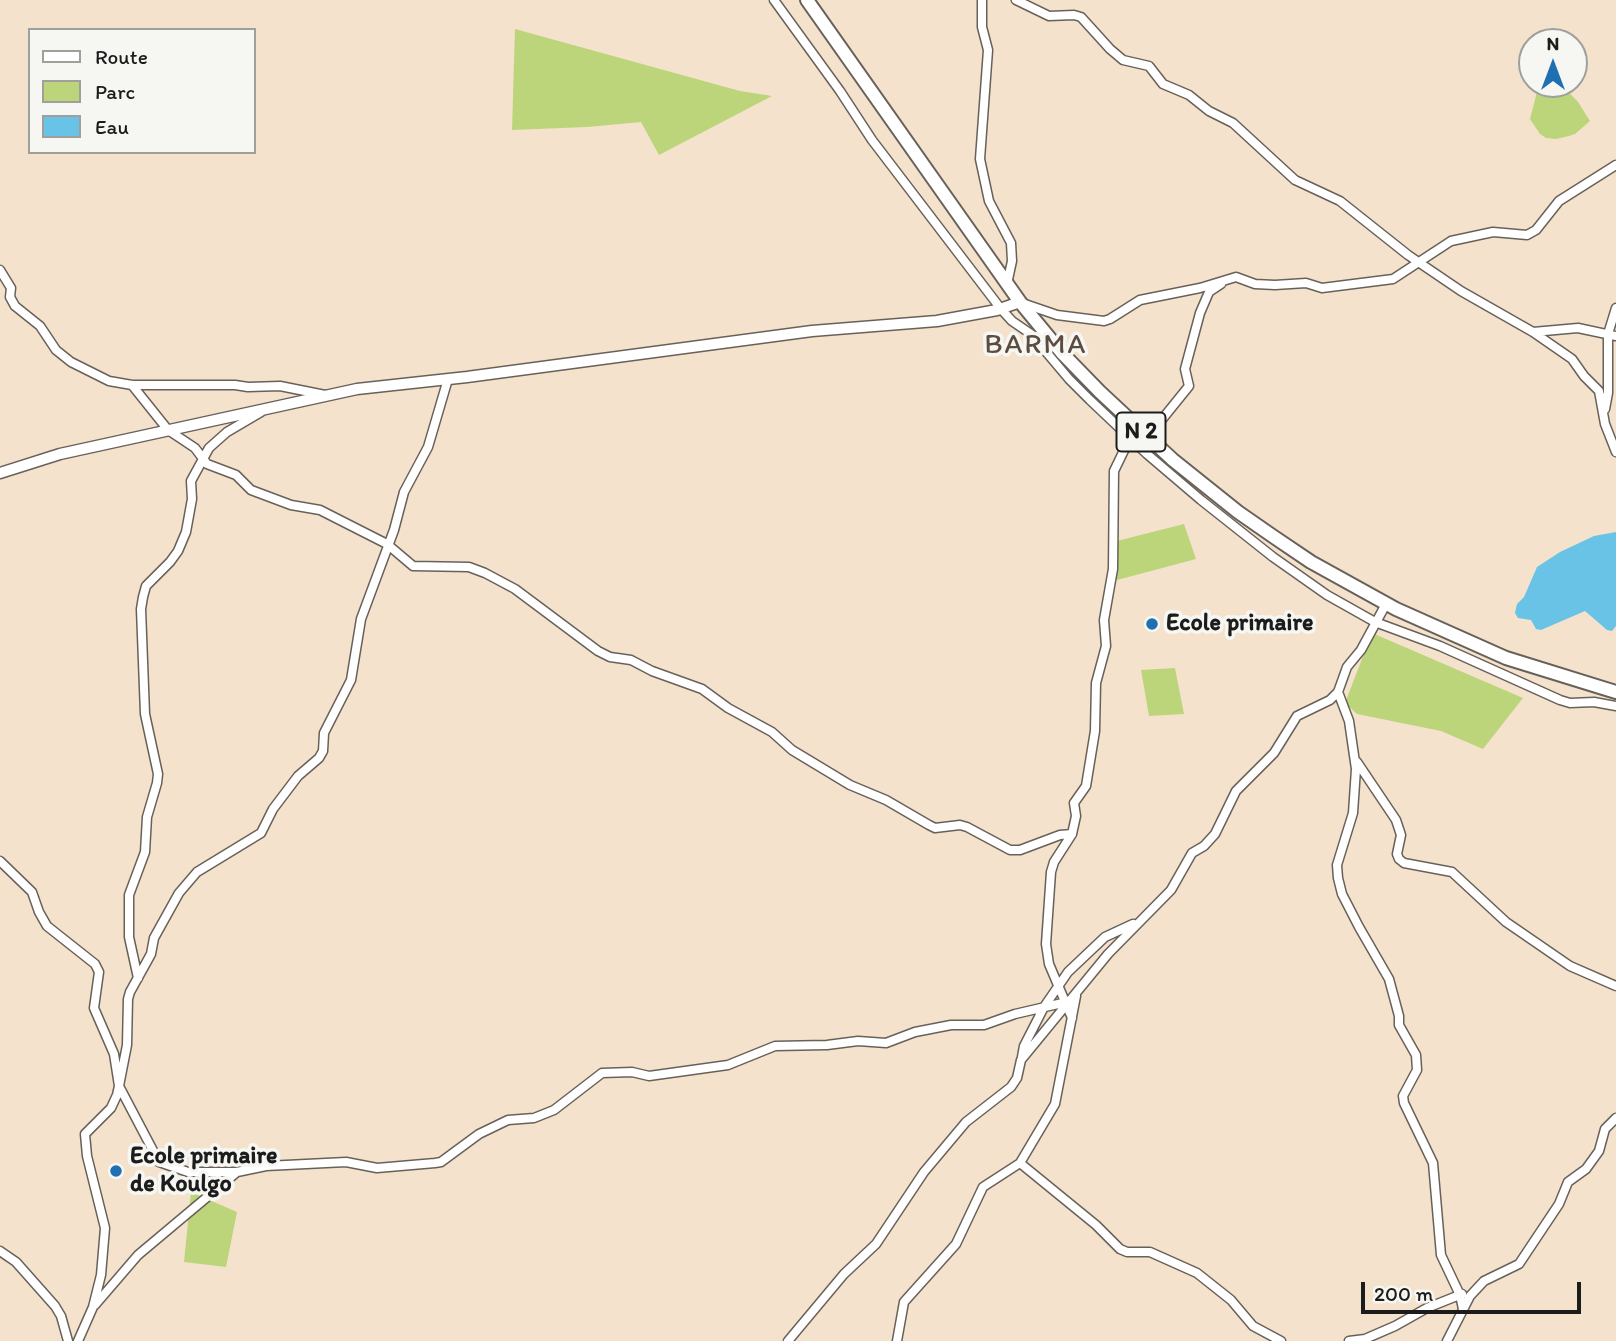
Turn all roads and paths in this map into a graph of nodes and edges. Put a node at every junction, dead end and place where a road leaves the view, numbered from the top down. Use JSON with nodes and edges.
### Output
{"nodes":[{"id":1,"x":774,"y":0,"type":"edge"},
{"id":2,"x":807,"y":0,"type":"edge"},
{"id":3,"x":982,"y":0,"type":"edge"},
{"id":4,"x":1016,"y":0,"type":"edge"},
{"id":5,"x":1616,"y":165,"type":"edge"},
{"id":6,"x":1418,"y":262,"type":"junction"},
{"id":7,"x":0,"y":270,"type":"edge"},
{"id":8,"x":1226,"y":280,"type":"junction"},
{"id":9,"x":1007,"y":284,"type":"junction"},
{"id":10,"x":1020,"y":302,"type":"junction"},
{"id":11,"x":1616,"y":308,"type":"edge"},
{"id":12,"x":1001,"y":309,"type":"junction"},
{"id":13,"x":1533,"y":332,"type":"junction"},
{"id":14,"x":1612,"y":335,"type":"edge"},
{"id":15,"x":448,"y":379,"type":"junction"},
{"id":16,"x":132,"y":385,"type":"junction"},
{"id":17,"x":325,"y":394,"type":"junction"},
{"id":18,"x":267,"y":408,"type":"junction"},
{"id":19,"x":1604,"y":415,"type":"junction"},
{"id":20,"x":168,"y":430,"type":"junction"},
{"id":21,"x":1130,"y":438,"type":"junction"},
{"id":22,"x":1147,"y":438,"type":"junction"},
{"id":23,"x":1616,"y":452,"type":"edge"},
{"id":24,"x":203,"y":459,"type":"junction"},
{"id":25,"x":0,"y":473,"type":"edge"},
{"id":26,"x":387,"y":544,"type":"junction"},
{"id":27,"x":1386,"y":604,"type":"junction"},
{"id":28,"x":1375,"y":622,"type":"junction"},
{"id":29,"x":1338,"y":692,"type":"junction"},
{"id":30,"x":1616,"y":692,"type":"edge"},
{"id":31,"x":1616,"y":706,"type":"edge"},
{"id":32,"x":1355,"y":759,"type":"junction"},
{"id":33,"x":1072,"y":834,"type":"junction"},
{"id":34,"x":0,"y":861,"type":"edge"},
{"id":35,"x":1139,"y":921,"type":"junction"},
{"id":36,"x":138,"y":978,"type":"junction"},
{"id":37,"x":1616,"y":986,"type":"edge"},
{"id":38,"x":1058,"y":987,"type":"junction"},
{"id":39,"x":1077,"y":993,"type":"junction"},
{"id":40,"x":1067,"y":1003,"type":"junction"},
{"id":41,"x":1044,"y":1007,"type":"junction"},
{"id":42,"x":1072,"y":1018,"type":"junction"},
{"id":43,"x":1021,"y":1060,"type":"junction"},
{"id":44,"x":120,"y":1086,"type":"junction"},
{"id":45,"x":1616,"y":1118,"type":"edge"},
{"id":46,"x":1020,"y":1163,"type":"junction"},
{"id":47,"x":237,"y":1172,"type":"junction"},
{"id":48,"x":0,"y":1251,"type":"edge"},
{"id":49,"x":1478,"y":1288,"type":"junction"},
{"id":50,"x":1460,"y":1295,"type":"junction"},
{"id":51,"x":93,"y":1307,"type":"junction"},
{"id":52,"x":1463,"y":1309,"type":"junction"},
{"id":53,"x":68,"y":1341,"type":"edge"},
{"id":54,"x":78,"y":1341,"type":"edge"},
{"id":55,"x":788,"y":1341,"type":"edge"},
{"id":56,"x":897,"y":1341,"type":"edge"},
{"id":57,"x":1281,"y":1341,"type":"edge"},
{"id":58,"x":1349,"y":1341,"type":"edge"},
{"id":59,"x":1447,"y":1341,"type":"edge"}],
"edges":[{"from":1,"to":12,"type":"street"},
{"from":2,"to":9,"type":"main road","number":"N 2"},
{"from":3,"to":9,"type":"street"},
{"from":4,"to":6,"type":"street"},
{"from":5,"to":6,"type":"street"},
{"from":6,"to":8,"type":"street"},
{"from":6,"to":13,"type":"street"},
{"from":7,"to":16,"type":"street"},
{"from":8,"to":10,"type":"street"},
{"from":8,"to":22,"type":"street"},
{"from":9,"to":10,"type":"main road","number":"N 2"},
{"from":10,"to":12,"type":"street"},
{"from":10,"to":22,"type":"main road","number":"N 2"},
{"from":11,"to":14,"type":"street"},
{"from":12,"to":15,"type":"street"},
{"from":12,"to":21,"type":"street"},
{"from":13,"to":14,"type":"street"},
{"from":13,"to":19,"type":"street"},
{"from":14,"to":19,"type":"street"},
{"from":15,"to":17,"type":"street"},
{"from":15,"to":26,"type":"street"},
{"from":16,"to":17,"type":"street"},
{"from":16,"to":20,"type":"street"},
{"from":17,"to":18,"type":"street"},
{"from":18,"to":20,"type":"street"},
{"from":18,"to":24,"type":"street"},
{"from":19,"to":23,"type":"street"},
{"from":20,"to":24,"type":"street"},
{"from":20,"to":25,"type":"street"},
{"from":21,"to":28,"type":"street"},
{"from":21,"to":33,"type":"street"},
{"from":22,"to":27,"type":"main road","number":"N 2"},
{"from":24,"to":26,"type":"street"},
{"from":24,"to":36,"type":"street"},
{"from":26,"to":33,"type":"street"},
{"from":26,"to":36,"type":"street"},
{"from":27,"to":28,"type":"street"},
{"from":27,"to":30,"type":"main road","number":"N 2"},
{"from":28,"to":29,"type":"street"},
{"from":28,"to":31,"type":"street"},
{"from":29,"to":32,"type":"street"},
{"from":29,"to":35,"type":"street"},
{"from":32,"to":37,"type":"street"},
{"from":32,"to":50,"type":"street"},
{"from":33,"to":38,"type":"street"},
{"from":34,"to":44,"type":"street"},
{"from":35,"to":38,"type":"street"},
{"from":35,"to":39,"type":"street"},
{"from":36,"to":44,"type":"street"},
{"from":38,"to":40,"type":"street"},
{"from":38,"to":41,"type":"street"},
{"from":39,"to":40,"type":"street"},
{"from":39,"to":42,"type":"street"},
{"from":40,"to":41,"type":"street"},
{"from":40,"to":42,"type":"street"},
{"from":40,"to":43,"type":"street"},
{"from":41,"to":43,"type":"street"},
{"from":41,"to":47,"type":"street"},
{"from":42,"to":46,"type":"street"},
{"from":43,"to":55,"type":"street"},
{"from":44,"to":47,"type":"street"},
{"from":44,"to":51,"type":"street"},
{"from":45,"to":49,"type":"street"},
{"from":46,"to":56,"type":"street"},
{"from":46,"to":57,"type":"street"},
{"from":47,"to":51,"type":"street"},
{"from":48,"to":53,"type":"street"},
{"from":49,"to":50,"type":"street"},
{"from":49,"to":52,"type":"street"},
{"from":50,"to":52,"type":"street"},
{"from":50,"to":58,"type":"street"},
{"from":51,"to":54,"type":"street"},
{"from":52,"to":59,"type":"street"}]}
